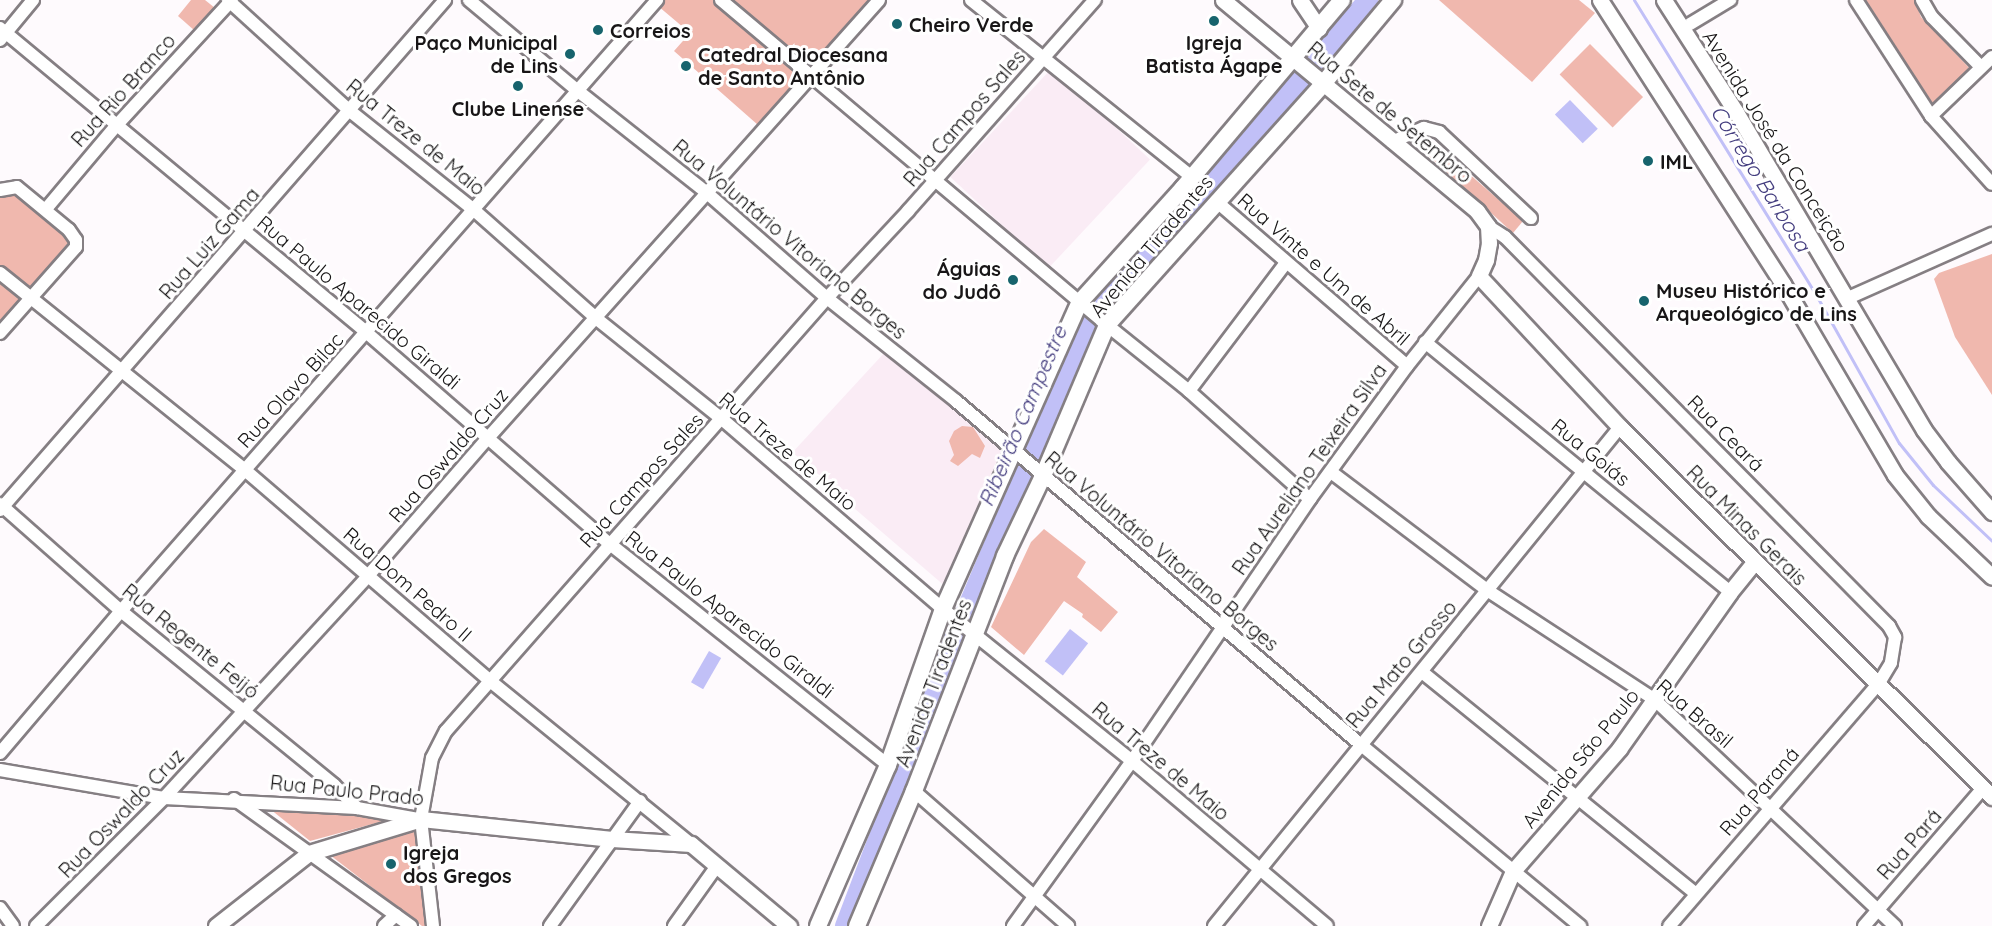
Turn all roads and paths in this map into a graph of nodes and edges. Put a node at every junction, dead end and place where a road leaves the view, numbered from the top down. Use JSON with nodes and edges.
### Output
{"nodes":[{"id":1,"x":33,"y":0,"type":"edge"},
{"id":2,"x":445,"y":0,"type":"edge"},
{"id":3,"x":470,"y":0,"type":"edge"},
{"id":4,"x":657,"y":0,"type":"edge"},
{"id":5,"x":721,"y":0,"type":"edge"},
{"id":6,"x":879,"y":0,"type":"edge"},
{"id":7,"x":971,"y":0,"type":"edge"},
{"id":8,"x":1095,"y":0,"type":"edge"},
{"id":9,"x":1223,"y":0,"type":"edge"},
{"id":10,"x":1300,"y":0,"type":"edge"},
{"id":11,"x":1342,"y":0,"type":"edge"},
{"id":12,"x":1393,"y":0,"type":"edge"},
{"id":13,"x":1600,"y":0,"type":"edge"},
{"id":14,"x":1664,"y":0,"type":"edge"},
{"id":15,"x":1730,"y":0,"type":"edge"},
{"id":16,"x":1856,"y":0,"type":"edge"},
{"id":17,"x":1922,"y":0,"type":"edge"},
{"id":18,"x":230,"y":1,"type":"edge"},
{"id":19,"x":1690,"y":24,"type":"dead end"},
{"id":20,"x":1319,"y":28,"type":"junction"},
{"id":21,"x":2,"y":33,"type":"edge"},
{"id":22,"x":1992,"y":57,"type":"edge"},
{"id":23,"x":1042,"y":59,"type":"junction"},
{"id":24,"x":1295,"y":61,"type":"junction"},
{"id":25,"x":1981,"y":67,"type":"junction"},
{"id":26,"x":812,"y":78,"type":"junction"},
{"id":27,"x":1320,"y":82,"type":"junction"},
{"id":28,"x":578,"y":91,"type":"junction"},
{"id":29,"x":350,"y":111,"type":"junction"},
{"id":30,"x":1931,"y":116,"type":"junction"},
{"id":31,"x":116,"y":126,"type":"junction"},
{"id":32,"x":1392,"y":142,"type":"junction"},
{"id":33,"x":1192,"y":177,"type":"junction"},
{"id":34,"x":934,"y":180,"type":"junction"},
{"id":35,"x":1992,"y":184,"type":"edge"},
{"id":36,"x":0,"y":190,"type":"edge"},
{"id":37,"x":707,"y":192,"type":"junction"},
{"id":38,"x":1216,"y":201,"type":"junction"},
{"id":39,"x":46,"y":209,"type":"junction"},
{"id":40,"x":474,"y":210,"type":"junction"},
{"id":41,"x":1531,"y":218,"type":"dead end"},
{"id":42,"x":1488,"y":226,"type":"junction"},
{"id":43,"x":245,"y":230,"type":"junction"},
{"id":44,"x":1992,"y":234,"type":"edge"},
{"id":45,"x":1285,"y":264,"type":"junction"},
{"id":46,"x":0,"y":273,"type":"edge"},
{"id":47,"x":1479,"y":276,"type":"junction"},
{"id":48,"x":827,"y":298,"type":"junction"},
{"id":49,"x":1848,"y":298,"type":"junction"},
{"id":50,"x":31,"y":299,"type":"junction"},
{"id":51,"x":1083,"y":304,"type":"junction"},
{"id":52,"x":597,"y":319,"type":"junction"},
{"id":53,"x":1104,"y":323,"type":"junction"},
{"id":54,"x":0,"y":333,"type":"edge"},
{"id":55,"x":367,"y":333,"type":"junction"},
{"id":56,"x":1425,"y":342,"type":"junction"},
{"id":57,"x":1407,"y":366,"type":"junction"},
{"id":58,"x":123,"y":370,"type":"junction"},
{"id":59,"x":1189,"y":391,"type":"junction"},
{"id":60,"x":722,"y":419,"type":"junction"},
{"id":61,"x":1620,"y":428,"type":"junction"},
{"id":62,"x":488,"y":438,"type":"junction"},
{"id":63,"x":1018,"y":455,"type":"junction"},
{"id":64,"x":245,"y":470,"type":"junction"},
{"id":65,"x":1583,"y":470,"type":"junction"},
{"id":66,"x":1331,"y":472,"type":"junction"},
{"id":67,"x":1039,"y":473,"type":"junction"},
{"id":68,"x":1310,"y":499,"type":"junction"},
{"id":69,"x":1,"y":507,"type":"edge"},
{"id":70,"x":1992,"y":512,"type":"edge"},
{"id":71,"x":610,"y":544,"type":"junction"},
{"id":72,"x":1754,"y":562,"type":"junction"},
{"id":73,"x":1986,"y":572,"type":"edge"},
{"id":74,"x":367,"y":577,"type":"junction"},
{"id":75,"x":1488,"y":590,"type":"junction"},
{"id":76,"x":1730,"y":592,"type":"junction"},
{"id":77,"x":121,"y":611,"type":"junction"},
{"id":78,"x":947,"y":612,"type":"junction"},
{"id":79,"x":1221,"y":628,"type":"junction"},
{"id":80,"x":971,"y":631,"type":"junction"},
{"id":81,"x":1422,"y":672,"type":"junction"},
{"id":82,"x":489,"y":680,"type":"junction"},
{"id":83,"x":1879,"y":683,"type":"junction"},
{"id":84,"x":1655,"y":700,"type":"junction"},
{"id":85,"x":246,"y":711,"type":"junction"},
{"id":86,"x":1360,"y":744,"type":"junction"},
{"id":87,"x":0,"y":753,"type":"edge"},
{"id":88,"x":1132,"y":761,"type":"junction"},
{"id":89,"x":888,"y":765,"type":"junction"},
{"id":90,"x":0,"y":770,"type":"edge"},
{"id":91,"x":914,"y":791,"type":"junction"},
{"id":92,"x":1988,"y":793,"type":"edge"},
{"id":93,"x":1578,"y":796,"type":"junction"},
{"id":94,"x":165,"y":798,"type":"junction"},
{"id":95,"x":234,"y":800,"type":"junction"},
{"id":96,"x":640,"y":801,"type":"junction"},
{"id":97,"x":1771,"y":807,"type":"junction"},
{"id":98,"x":357,"y":808,"type":"junction"},
{"id":99,"x":421,"y":819,"type":"junction"},
{"id":100,"x":612,"y":839,"type":"junction"},
{"id":101,"x":692,"y":844,"type":"junction"},
{"id":102,"x":309,"y":853,"type":"junction"},
{"id":103,"x":717,"y":866,"type":"junction"},
{"id":104,"x":1261,"y":871,"type":"junction"},
{"id":105,"x":1513,"y":871,"type":"junction"},
{"id":106,"x":1695,"y":893,"type":"junction"},
{"id":107,"x":1032,"y":897,"type":"junction"},
{"id":108,"x":0,"y":908,"type":"edge"},
{"id":109,"x":1878,"y":909,"type":"junction"},
{"id":110,"x":396,"y":915,"type":"junction"},
{"id":111,"x":14,"y":926,"type":"edge"},
{"id":112,"x":36,"y":926,"type":"edge"},
{"id":113,"x":216,"y":926,"type":"edge"},
{"id":114,"x":384,"y":926,"type":"edge"},
{"id":115,"x":411,"y":926,"type":"edge"},
{"id":116,"x":434,"y":926,"type":"edge"},
{"id":117,"x":550,"y":926,"type":"edge"},
{"id":118,"x":674,"y":926,"type":"edge"},
{"id":119,"x":789,"y":926,"type":"edge"},
{"id":120,"x":818,"y":926,"type":"edge"},
{"id":121,"x":857,"y":926,"type":"edge"},
{"id":122,"x":1013,"y":926,"type":"edge"},
{"id":123,"x":1068,"y":926,"type":"edge"},
{"id":124,"x":1214,"y":926,"type":"edge"},
{"id":125,"x":1327,"y":926,"type":"edge"},
{"id":126,"x":1489,"y":926,"type":"edge"},
{"id":127,"x":1580,"y":926,"type":"edge"},
{"id":128,"x":1669,"y":926,"type":"edge"},
{"id":129,"x":1864,"y":926,"type":"edge"},
{"id":130,"x":1895,"y":926,"type":"edge"}],
"edges":[{"from":1,"to":21,"type":"street"},
{"from":2,"to":29,"type":"street","name":"Rua Luiz Gama"},
{"from":3,"to":28,"type":"street","name":"Rua Voluntário Vitoriano Borges"},
{"from":4,"to":28,"type":"street","name":"Rua Olavo Bilac"},
{"from":5,"to":26,"type":"street"},
{"from":6,"to":26,"type":"street","name":"Rua Oswaldo Cruz"},
{"from":7,"to":23,"type":"street"},
{"from":8,"to":23,"type":"street","name":"Rua Campos Sales"},
{"from":9,"to":24,"type":"street","name":"Rua Sete de Setembro"},
{"from":10,"to":20,"type":"street"},
{"from":11,"to":20,"type":"main road","name":"Avenida Tiradentes"},
{"from":12,"to":27,"type":"main road","name":"Avenida Tiradentes"},
{"from":13,"to":73,"type":"street"},
{"from":14,"to":49,"type":"street","name":"Avenida José da Conceição"},
{"from":15,"to":19,"type":"street"},
{"from":16,"to":30,"type":"street"},
{"from":17,"to":25,"type":"street"},
{"from":18,"to":29,"type":"street","name":"Rua Treze de Maio"},
{"from":18,"to":31,"type":"street","name":"Rua Rio Branco"},
{"from":20,"to":24,"type":"main road","name":"Avenida Tiradentes"},
{"from":21,"to":31,"type":"street","name":"Rua Paulo Aparecido Giraldi"},
{"from":22,"to":25,"type":"street"},
{"from":23,"to":33,"type":"street"},
{"from":23,"to":34,"type":"street","name":"Rua Campos Sales"},
{"from":24,"to":27,"type":"street","name":"Rua Sete de Setembro"},
{"from":24,"to":33,"type":"main road","name":"Avenida Tiradentes"},
{"from":25,"to":30,"type":"street"},
{"from":26,"to":34,"type":"street"},
{"from":26,"to":37,"type":"street","name":"Rua Oswaldo Cruz"},
{"from":27,"to":32,"type":"street","name":"Rua Sete de Setembro"},
{"from":27,"to":38,"type":"main road","name":"Avenida Tiradentes"},
{"from":28,"to":37,"type":"street","name":"Rua Voluntário Vitoriano Borges"},
{"from":28,"to":40,"type":"street","name":"Rua Olavo Bilac"},
{"from":29,"to":40,"type":"street","name":"Rua Treze de Maio"},
{"from":29,"to":43,"type":"street","name":"Rua Luiz Gama"},
{"from":30,"to":35,"type":"street"},
{"from":31,"to":39,"type":"street","name":"Rua Rio Branco"},
{"from":31,"to":43,"type":"street","name":"Rua Paulo Aparecido Giraldi"},
{"from":32,"to":41,"type":"street"},
{"from":32,"to":42,"type":"street","name":"Rua Sete de Setembro"},
{"from":33,"to":51,"type":"main road","name":"Avenida Tiradentes"},
{"from":34,"to":48,"type":"street","name":"Rua Campos Sales"},
{"from":34,"to":51,"type":"street"},
{"from":36,"to":39,"type":"street"},
{"from":37,"to":48,"type":"street","name":"Rua Voluntário Vitoriano Borges"},
{"from":37,"to":52,"type":"street","name":"Rua Oswaldo Cruz"},
{"from":38,"to":45,"type":"street","name":"Rua Vinte e Um de Abril"},
{"from":38,"to":53,"type":"main road","name":"Avenida Tiradentes"},
{"from":39,"to":50,"type":"street"},
{"from":40,"to":52,"type":"street","name":"Rua Treze de Maio"},
{"from":40,"to":55,"type":"street","name":"Rua Olavo Bilac"},
{"from":42,"to":47,"type":"street"},
{"from":42,"to":83,"type":"street","name":"Rua Ceará"},
{"from":43,"to":55,"type":"street","name":"Rua Paulo Aparecido Giraldi"},
{"from":43,"to":58,"type":"street","name":"Rua Luiz Gama"},
{"from":44,"to":49,"type":"street"},
{"from":45,"to":57,"type":"street","name":"Rua Vinte e Um de Abril"},
{"from":45,"to":59,"type":"street"},
{"from":46,"to":50,"type":"street","name":"Rua Dom Pedro II"},
{"from":47,"to":56,"type":"street","name":"Rua Aureliano Teixeira Silva"},
{"from":47,"to":61,"type":"street","name":"Rua Minas Gerais"},
{"from":48,"to":60,"type":"street","name":"Rua Campos Sales"},
{"from":48,"to":63,"type":"street","name":"Rua Voluntário Vitoriano Borges"},
{"from":49,"to":70,"type":"street","name":"Avenida José da Conceição"},
{"from":50,"to":54,"type":"street"},
{"from":50,"to":58,"type":"street","name":"Rua Dom Pedro II"},
{"from":51,"to":53,"type":"street"},
{"from":51,"to":63,"type":"main road","name":"Avenida Tiradentes"},
{"from":52,"to":60,"type":"street","name":"Rua Treze de Maio"},
{"from":52,"to":62,"type":"street","name":"Rua Oswaldo Cruz"},
{"from":53,"to":59,"type":"street"},
{"from":53,"to":67,"type":"main road","name":"Avenida Tiradentes"},
{"from":55,"to":62,"type":"street","name":"Rua Paulo Aparecido Giraldi"},
{"from":55,"to":64,"type":"street","name":"Rua Olavo Bilac"},
{"from":56,"to":57,"type":"street","name":"Rua Aureliano Teixeira Silva"},
{"from":56,"to":65,"type":"street","name":"Rua Goiás"},
{"from":57,"to":66,"type":"street","name":"Rua Aureliano Teixeira Silva"},
{"from":58,"to":64,"type":"street","name":"Rua Dom Pedro II"},
{"from":58,"to":69,"type":"street","name":"Rua Luiz Gama"},
{"from":59,"to":68,"type":"street"},
{"from":60,"to":71,"type":"street","name":"Rua Campos Sales"},
{"from":60,"to":78,"type":"street","name":"Rua Treze de Maio"},
{"from":61,"to":65,"type":"street","name":"Rua Mato Grosso"},
{"from":61,"to":72,"type":"street","name":"Rua Minas Gerais"},
{"from":62,"to":71,"type":"street","name":"Rua Paulo Aparecido Giraldi"},
{"from":62,"to":74,"type":"street","name":"Rua Oswaldo Cruz"},
{"from":63,"to":67,"type":"street","name":"Rua Voluntário Vitoriano Borges"},
{"from":63,"to":78,"type":"main road","name":"Avenida Tiradentes"},
{"from":64,"to":74,"type":"street","name":"Rua Dom Pedro II"},
{"from":64,"to":77,"type":"street","name":"Rua Olavo Bilac"},
{"from":65,"to":75,"type":"street","name":"Rua Mato Grosso"},
{"from":65,"to":76,"type":"street","name":"Rua Goiás"},
{"from":66,"to":68,"type":"street","name":"Rua Aureliano Teixeira Silva"},
{"from":66,"to":75,"type":"street","name":"Rua Brasil"},
{"from":67,"to":79,"type":"street","name":"Rua Voluntário Vitoriano Borges"},
{"from":67,"to":80,"type":"main road","name":"Avenida Tiradentes"},
{"from":68,"to":79,"type":"street","name":"Rua Aureliano Teixeira Silva"},
{"from":69,"to":77,"type":"street","name":"Rua Regente Feijó"},
{"from":71,"to":82,"type":"street","name":"Rua Campos Sales"},
{"from":71,"to":89,"type":"street","name":"Rua Paulo Aparecido Giraldi"},
{"from":72,"to":76,"type":"street","name":"Avenida São Paulo"},
{"from":72,"to":83,"type":"street","name":"Rua Minas Gerais"},
{"from":74,"to":82,"type":"street","name":"Rua Dom Pedro II"},
{"from":74,"to":85,"type":"street","name":"Rua Oswaldo Cruz"},
{"from":75,"to":81,"type":"street","name":"Rua Mato Grosso"},
{"from":75,"to":84,"type":"street","name":"Rua Brasil"},
{"from":76,"to":84,"type":"street","name":"Avenida São Paulo"},
{"from":77,"to":85,"type":"street","name":"Rua Regente Feijó"},
{"from":77,"to":87,"type":"street","name":"Rua Olavo Bilac"},
{"from":78,"to":80,"type":"street","name":"Rua Treze de Maio"},
{"from":78,"to":89,"type":"main road","name":"Avenida Tiradentes"},
{"from":79,"to":86,"type":"street","name":"Rua Voluntário Vitoriano Borges"},
{"from":79,"to":88,"type":"street","name":"Rua Aureliano Teixeira Silva"},
{"from":80,"to":88,"type":"street","name":"Rua Treze de Maio"},
{"from":80,"to":91,"type":"main road","name":"Avenida Tiradentes"},
{"from":81,"to":86,"type":"street","name":"Rua Mato Grosso"},
{"from":81,"to":93,"type":"street"},
{"from":82,"to":96,"type":"street","name":"Rua Dom Pedro II"},
{"from":82,"to":99,"type":"street","name":"Rua Campos Sales"},
{"from":83,"to":92,"type":"street","name":"Rua Minas Gerais"},
{"from":83,"to":97,"type":"street","name":"Rua Paraná"},
{"from":84,"to":93,"type":"street","name":"Avenida São Paulo"},
{"from":84,"to":97,"type":"street","name":"Rua Brasil"},
{"from":85,"to":94,"type":"street","name":"Rua Oswaldo Cruz"},
{"from":85,"to":98,"type":"street","name":"Rua Regente Feijó"},
{"from":86,"to":104,"type":"street","name":"Rua Mato Grosso"},
{"from":86,"to":105,"type":"street","name":"Rua Voluntário Vitoriano Borges"},
{"from":88,"to":104,"type":"street","name":"Rua Treze de Maio"},
{"from":88,"to":107,"type":"street","name":"Rua Aureliano Teixeira Silva"},
{"from":89,"to":120,"type":"main road","name":"Avenida Tiradentes"},
{"from":90,"to":94,"type":"street","name":"Rua Paulo Prado"},
{"from":91,"to":107,"type":"street"},
{"from":91,"to":121,"type":"main road","name":"Avenida Tiradentes"},
{"from":92,"to":109,"type":"street","name":"Rua Pará"},
{"from":93,"to":105,"type":"street","name":"Avenida São Paulo"},
{"from":93,"to":106,"type":"street"},
{"from":94,"to":95,"type":"street","name":"Rua Paulo Prado"},
{"from":94,"to":112,"type":"street","name":"Rua Oswaldo Cruz"},
{"from":95,"to":98,"type":"street","name":"Rua Paulo Prado"},
{"from":95,"to":102,"type":"street"},
{"from":96,"to":100,"type":"street"},
{"from":96,"to":101,"type":"street","name":"Rua Dom Pedro II"},
{"from":97,"to":106,"type":"street","name":"Rua Paraná"},
{"from":97,"to":109,"type":"street","name":"Rua Brasil"},
{"from":98,"to":99,"type":"street","name":"Rua Paulo Prado"},
{"from":99,"to":100,"type":"street","name":"Rua Paulo Prado"},
{"from":99,"to":102,"type":"street"},
{"from":99,"to":116,"type":"street","name":"Rua Campos Sales"},
{"from":100,"to":101,"type":"street","name":"Rua Paulo Prado"},
{"from":100,"to":117,"type":"street"},
{"from":101,"to":103,"type":"street","name":"Rua Dom Pedro II"},
{"from":102,"to":110,"type":"street"},
{"from":102,"to":113,"type":"street"},
{"from":103,"to":118,"type":"street"},
{"from":103,"to":119,"type":"street","name":"Rua Dom Pedro II"},
{"from":104,"to":124,"type":"street","name":"Rua Mato Grosso"},
{"from":104,"to":125,"type":"street","name":"Rua Treze de Maio"},
{"from":105,"to":126,"type":"street","name":"Avenida São Paulo"},
{"from":105,"to":127,"type":"street","name":"Rua Voluntário Vitoriano Borges"},
{"from":106,"to":128,"type":"street","name":"Rua Paraná"},
{"from":107,"to":122,"type":"street","name":"Rua Aureliano Teixeira Silva"},
{"from":107,"to":123,"type":"street"},
{"from":108,"to":111,"type":"street"},
{"from":109,"to":129,"type":"street","name":"Rua Pará"},
{"from":109,"to":130,"type":"street","name":"Rua Brasil"},
{"from":110,"to":114,"type":"street"},
{"from":110,"to":115,"type":"street"}]}
